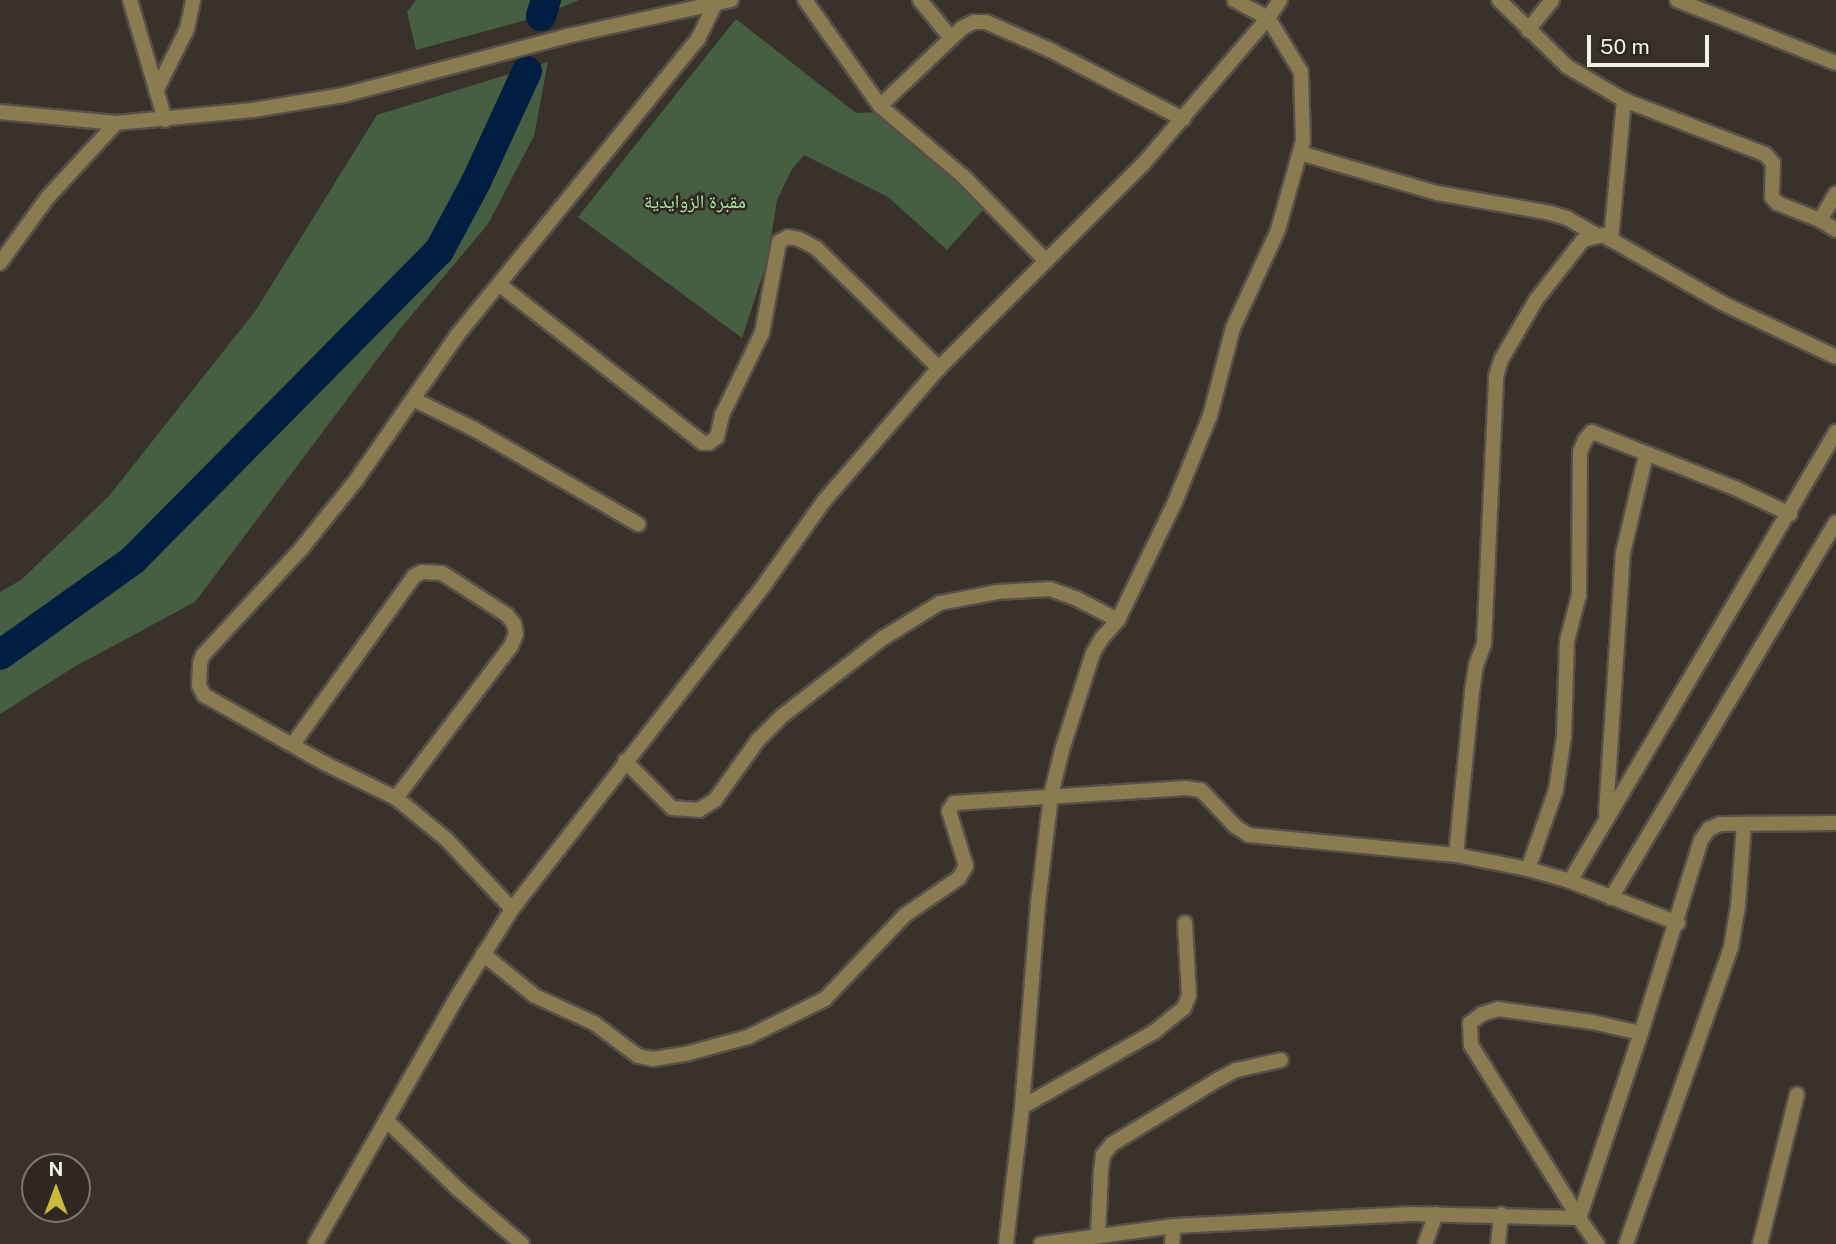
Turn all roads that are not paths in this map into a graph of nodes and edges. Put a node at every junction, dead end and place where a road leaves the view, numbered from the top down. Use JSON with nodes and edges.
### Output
{"nodes":[{"id":1,"x":130,"y":0,"type":"edge"},
{"id":2,"x":194,"y":0,"type":"edge"},
{"id":3,"x":731,"y":0,"type":"edge"},
{"id":4,"x":805,"y":0,"type":"edge"},
{"id":5,"x":920,"y":0,"type":"edge"},
{"id":6,"x":1234,"y":0,"type":"edge"},
{"id":7,"x":1280,"y":0,"type":"edge"},
{"id":8,"x":1499,"y":0,"type":"edge"},
{"id":9,"x":1552,"y":0,"type":"edge"},
{"id":10,"x":1677,"y":0,"type":"edge"},
{"id":11,"x":715,"y":4,"type":"junction"},
{"id":12,"x":1268,"y":18,"type":"junction"},
{"id":13,"x":1528,"y":30,"type":"junction"},
{"id":14,"x":951,"y":38,"type":"junction"},
{"id":15,"x":1836,"y":63,"type":"edge"},
{"id":16,"x":156,"y":90,"type":"junction"},
{"id":17,"x":1624,"y":100,"type":"junction"},
{"id":18,"x":880,"y":106,"type":"junction"},
{"id":19,"x":0,"y":112,"type":"edge"},
{"id":20,"x":1183,"y":119,"type":"junction"},
{"id":21,"x":164,"y":120,"type":"junction"},
{"id":22,"x":116,"y":123,"type":"junction"},
{"id":23,"x":1300,"y":153,"type":"junction"},
{"id":24,"x":1836,"y":193,"type":"edge"},
{"id":25,"x":1820,"y":219,"type":"junction"},
{"id":26,"x":1836,"y":230,"type":"edge"},
{"id":27,"x":1596,"y":235,"type":"junction"},
{"id":28,"x":1611,"y":240,"type":"junction"},
{"id":29,"x":1045,"y":261,"type":"junction"},
{"id":30,"x":0,"y":263,"type":"edge"},
{"id":31,"x":500,"y":285,"type":"junction"},
{"id":32,"x":1836,"y":357,"type":"edge"},
{"id":33,"x":939,"y":369,"type":"junction"},
{"id":34,"x":415,"y":400,"type":"junction"},
{"id":35,"x":1836,"y":432,"type":"edge"},
{"id":36,"x":1646,"y":455,"type":"junction"},
{"id":37,"x":1790,"y":514,"type":"junction"},
{"id":38,"x":1836,"y":522,"type":"edge"},
{"id":39,"x":638,"y":524,"type":"dead end"},
{"id":40,"x":1118,"y":621,"type":"junction"},
{"id":41,"x":293,"y":744,"type":"junction"},
{"id":42,"x":625,"y":761,"type":"junction"},
{"id":43,"x":1052,"y":795,"type":"junction"},
{"id":44,"x":396,"y":798,"type":"junction"},
{"id":45,"x":1606,"y":818,"type":"junction"},
{"id":46,"x":1836,"y":823,"type":"edge"},
{"id":47,"x":1744,"y":825,"type":"junction"},
{"id":48,"x":1456,"y":855,"type":"junction"},
{"id":49,"x":1528,"y":869,"type":"junction"},
{"id":50,"x":1570,"y":881,"type":"junction"},
{"id":51,"x":1611,"y":898,"type":"junction"},
{"id":52,"x":512,"y":909,"type":"junction"},
{"id":53,"x":1185,"y":923,"type":"dead end"},
{"id":54,"x":1678,"y":923,"type":"junction"},
{"id":55,"x":482,"y":954,"type":"junction"},
{"id":56,"x":1641,"y":1033,"type":"junction"},
{"id":57,"x":1281,"y":1060,"type":"dead end"},
{"id":58,"x":1797,"y":1094,"type":"dead end"},
{"id":59,"x":1022,"y":1107,"type":"junction"},
{"id":60,"x":386,"y":1120,"type":"junction"},
{"id":61,"x":1436,"y":1214,"type":"junction"},
{"id":62,"x":1501,"y":1214,"type":"junction"},
{"id":63,"x":1579,"y":1218,"type":"junction"},
{"id":64,"x":1174,"y":1226,"type":"junction"},
{"id":65,"x":1098,"y":1234,"type":"junction"},
{"id":66,"x":316,"y":1244,"type":"edge"},
{"id":67,"x":522,"y":1244,"type":"edge"},
{"id":68,"x":1006,"y":1244,"type":"edge"},
{"id":69,"x":1041,"y":1244,"type":"edge"},
{"id":70,"x":1172,"y":1244,"type":"edge"},
{"id":71,"x":1425,"y":1244,"type":"edge"},
{"id":72,"x":1498,"y":1244,"type":"edge"},
{"id":73,"x":1597,"y":1244,"type":"edge"},
{"id":74,"x":1626,"y":1244,"type":"edge"},
{"id":75,"x":1760,"y":1244,"type":"edge"}],
"edges":[{"from":1,"to":16,"type":"street"},
{"from":2,"to":16,"type":"street"},
{"from":3,"to":11,"type":"street"},
{"from":4,"to":18,"type":"street"},
{"from":5,"to":14,"type":"street"},
{"from":6,"to":12,"type":"street"},
{"from":7,"to":12,"type":"street"},
{"from":8,"to":13,"type":"street"},
{"from":9,"to":13,"type":"street"},
{"from":10,"to":15,"type":"street"},
{"from":11,"to":21,"type":"street"},
{"from":11,"to":31,"type":"street"},
{"from":12,"to":20,"type":"street"},
{"from":12,"to":23,"type":"street"},
{"from":13,"to":17,"type":"street"},
{"from":14,"to":18,"type":"street"},
{"from":14,"to":20,"type":"street"},
{"from":16,"to":21,"type":"street"},
{"from":17,"to":25,"type":"street"},
{"from":17,"to":28,"type":"street"},
{"from":18,"to":29,"type":"street"},
{"from":19,"to":22,"type":"street"},
{"from":20,"to":29,"type":"street"},
{"from":21,"to":22,"type":"street"},
{"from":22,"to":30,"type":"street"},
{"from":23,"to":27,"type":"street"},
{"from":23,"to":40,"type":"street"},
{"from":24,"to":25,"type":"street"},
{"from":25,"to":26,"type":"street"},
{"from":27,"to":28,"type":"street"},
{"from":27,"to":48,"type":"street"},
{"from":28,"to":32,"type":"street"},
{"from":29,"to":33,"type":"street"},
{"from":31,"to":33,"type":"street"},
{"from":31,"to":34,"type":"street"},
{"from":33,"to":42,"type":"street"},
{"from":34,"to":39,"type":"street"},
{"from":34,"to":41,"type":"street"},
{"from":35,"to":37,"type":"street"},
{"from":36,"to":37,"type":"street"},
{"from":36,"to":45,"type":"street"},
{"from":36,"to":49,"type":"street"},
{"from":37,"to":45,"type":"street"},
{"from":38,"to":51,"type":"street"},
{"from":40,"to":42,"type":"street"},
{"from":40,"to":43,"type":"street"},
{"from":41,"to":44,"type":"street"},
{"from":41,"to":44,"type":"street"},
{"from":42,"to":52,"type":"street"},
{"from":43,"to":48,"type":"street"},
{"from":43,"to":55,"type":"street"},
{"from":43,"to":59,"type":"street"},
{"from":44,"to":52,"type":"street"},
{"from":45,"to":50,"type":"street"},
{"from":46,"to":47,"type":"street"},
{"from":47,"to":54,"type":"street"},
{"from":47,"to":74,"type":"street"},
{"from":48,"to":49,"type":"street"},
{"from":49,"to":50,"type":"street"},
{"from":50,"to":51,"type":"street"},
{"from":51,"to":54,"type":"street"},
{"from":52,"to":55,"type":"street"},
{"from":53,"to":59,"type":"street"},
{"from":54,"to":56,"type":"street"},
{"from":55,"to":60,"type":"street"},
{"from":56,"to":63,"type":"street"},
{"from":56,"to":63,"type":"street"},
{"from":57,"to":65,"type":"street"},
{"from":58,"to":75,"type":"street"},
{"from":59,"to":68,"type":"street"},
{"from":60,"to":66,"type":"street"},
{"from":60,"to":67,"type":"street"},
{"from":61,"to":62,"type":"street"},
{"from":61,"to":64,"type":"street"},
{"from":61,"to":71,"type":"street"},
{"from":62,"to":63,"type":"street"},
{"from":62,"to":72,"type":"street"},
{"from":63,"to":73,"type":"street"},
{"from":64,"to":65,"type":"street"},
{"from":64,"to":70,"type":"street"},
{"from":65,"to":69,"type":"street"}]}
